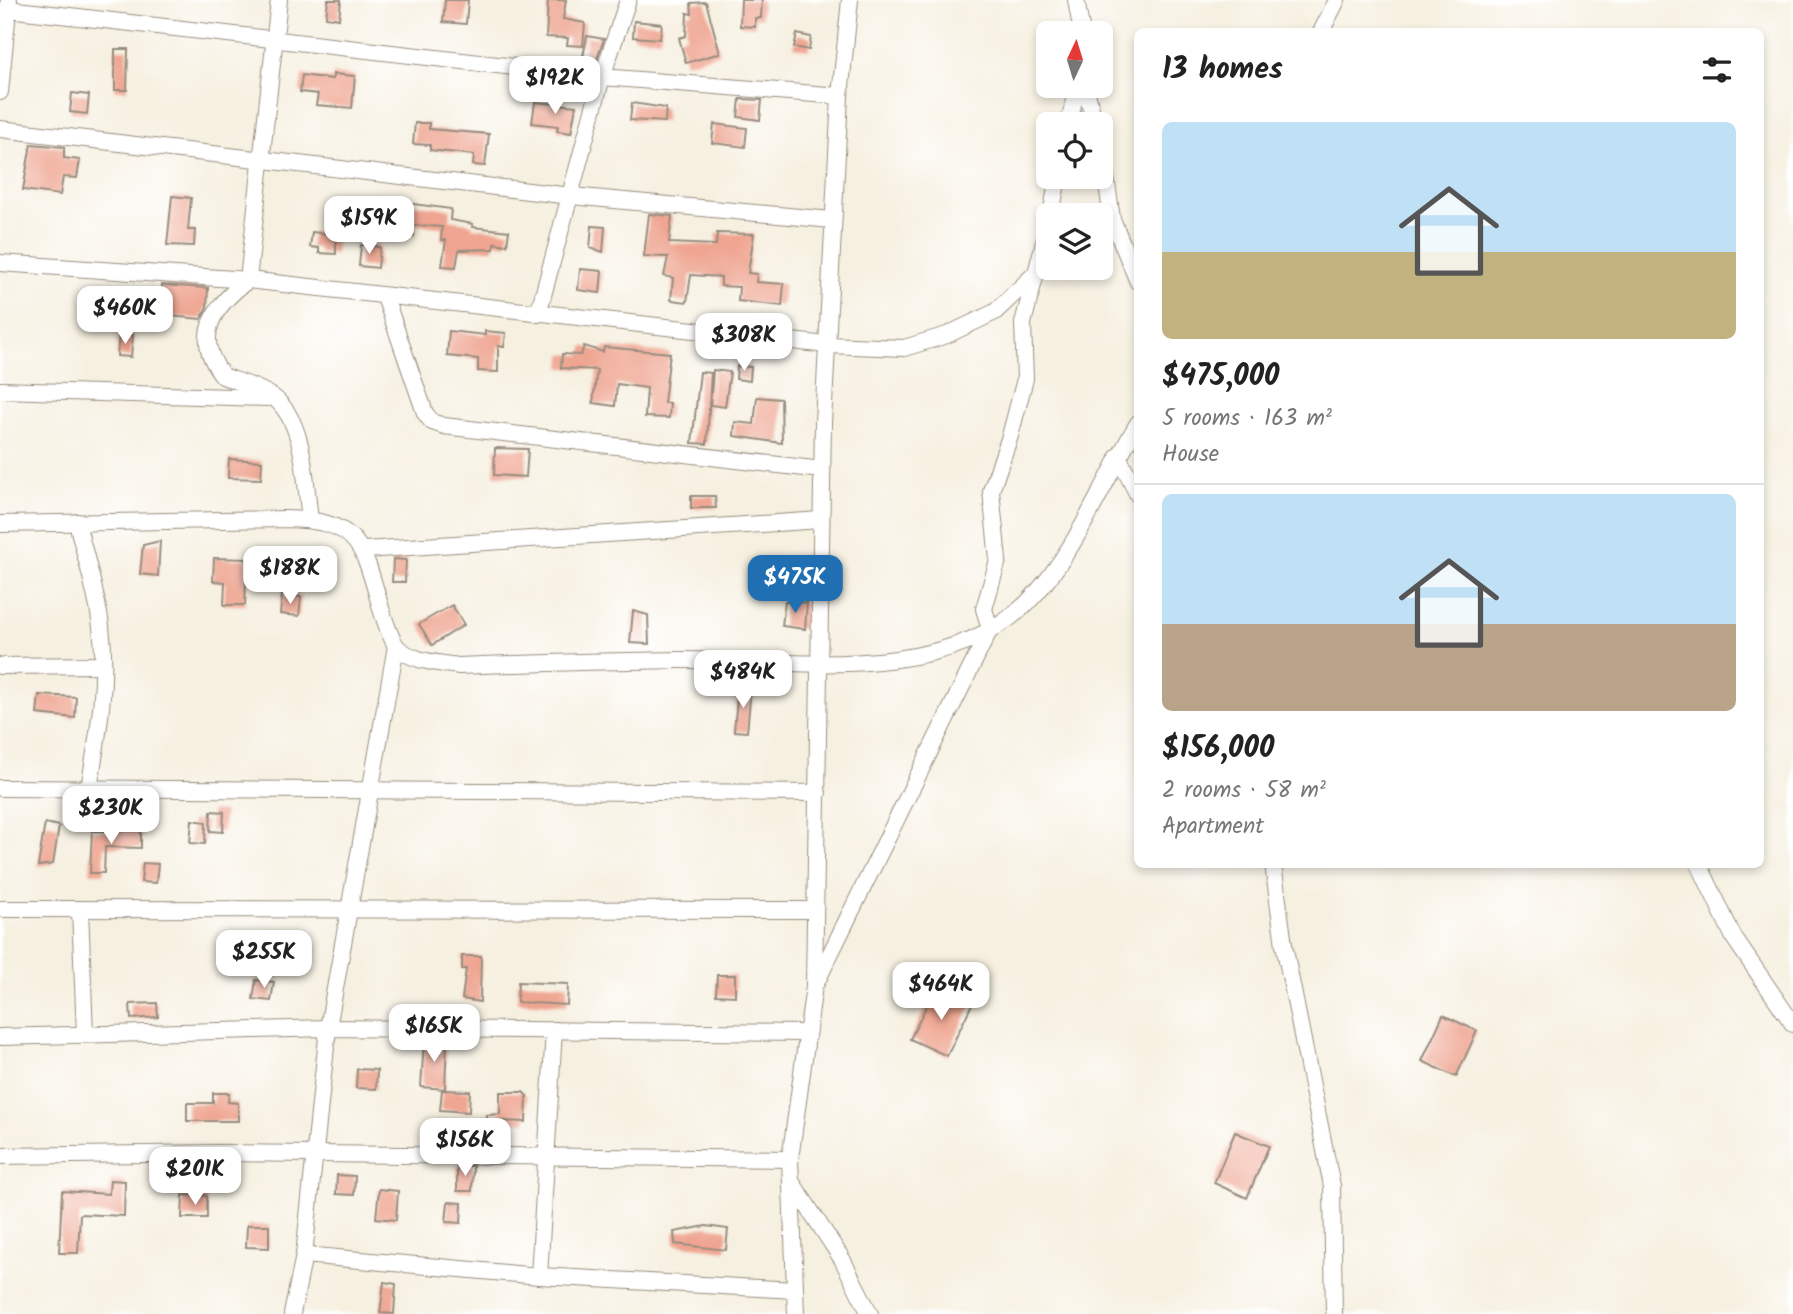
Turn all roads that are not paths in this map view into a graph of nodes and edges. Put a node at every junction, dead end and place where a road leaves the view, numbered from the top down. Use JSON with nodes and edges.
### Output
{"nodes":[{"id":1,"x":279,"y":0,"type":"edge"},
{"id":2,"x":628,"y":0,"type":"edge"},
{"id":3,"x":850,"y":0,"type":"edge"},
{"id":4,"x":1076,"y":0,"type":"edge"},
{"id":5,"x":1337,"y":0,"type":"edge"},
{"id":6,"x":8,"y":4,"type":"edge"},
{"id":7,"x":1080,"y":21,"type":"edge"},
{"id":8,"x":1323,"y":28,"type":"edge"},
{"id":9,"x":275,"y":38,"type":"junction"},
{"id":10,"x":602,"y":77,"type":"junction"},
{"id":11,"x":0,"y":92,"type":"edge"},
{"id":12,"x":840,"y":96,"type":"junction"},
{"id":13,"x":0,"y":129,"type":"edge"},
{"id":14,"x":261,"y":159,"type":"junction"},
{"id":15,"x":1108,"y":189,"type":"edge"},
{"id":16,"x":570,"y":196,"type":"junction"},
{"id":17,"x":832,"y":220,"type":"junction"},
{"id":18,"x":0,"y":263,"type":"edge"},
{"id":19,"x":1134,"y":272,"type":"edge"},
{"id":20,"x":1036,"y":273,"type":"edge"},
{"id":21,"x":248,"y":280,"type":"junction"},
{"id":22,"x":1037,"y":280,"type":"edge"},
{"id":23,"x":385,"y":297,"type":"junction"},
{"id":24,"x":538,"y":314,"type":"junction"},
{"id":25,"x":827,"y":345,"type":"junction"},
{"id":26,"x":0,"y":390,"type":"edge"},
{"id":27,"x":274,"y":398,"type":"junction"},
{"id":28,"x":1134,"y":430,"type":"edge"},
{"id":29,"x":1118,"y":456,"type":"junction"},
{"id":30,"x":822,"y":470,"type":"junction"},
{"id":31,"x":1134,"y":487,"type":"edge"},
{"id":32,"x":310,"y":520,"type":"junction"},
{"id":33,"x":821,"y":520,"type":"junction"},
{"id":34,"x":77,"y":522,"type":"junction"},
{"id":35,"x":0,"y":524,"type":"edge"},
{"id":36,"x":364,"y":550,"type":"junction"},
{"id":37,"x":990,"y":629,"type":"junction"},
{"id":38,"x":396,"y":646,"type":"junction"},
{"id":39,"x":818,"y":662,"type":"junction"},
{"id":40,"x":103,"y":665,"type":"junction"},
{"id":41,"x":0,"y":666,"type":"edge"},
{"id":42,"x":0,"y":788,"type":"edge"},
{"id":43,"x":89,"y":788,"type":"junction"},
{"id":44,"x":369,"y":789,"type":"junction"},
{"id":45,"x":818,"y":793,"type":"junction"},
{"id":46,"x":1274,"y":868,"type":"edge"},
{"id":47,"x":1701,"y":868,"type":"edge"},
{"id":48,"x":0,"y":909,"type":"edge"},
{"id":49,"x":80,"y":909,"type":"junction"},
{"id":50,"x":815,"y":910,"type":"junction"},
{"id":51,"x":346,"y":912,"type":"junction"},
{"id":52,"x":814,"y":986,"type":"junction"},
{"id":53,"x":1793,"y":1024,"type":"edge"},
{"id":54,"x":328,"y":1028,"type":"junction"},
{"id":55,"x":554,"y":1030,"type":"junction"},
{"id":56,"x":807,"y":1033,"type":"junction"},
{"id":57,"x":85,"y":1034,"type":"junction"},
{"id":58,"x":0,"y":1037,"type":"edge"},
{"id":59,"x":315,"y":1155,"type":"junction"},
{"id":60,"x":0,"y":1156,"type":"edge"},
{"id":61,"x":547,"y":1156,"type":"junction"},
{"id":62,"x":790,"y":1158,"type":"junction"},
{"id":63,"x":792,"y":1182,"type":"junction"},
{"id":64,"x":304,"y":1255,"type":"junction"},
{"id":65,"x":539,"y":1276,"type":"junction"},
{"id":66,"x":794,"y":1290,"type":"junction"},
{"id":67,"x":292,"y":1314,"type":"edge"},
{"id":68,"x":796,"y":1314,"type":"edge"},
{"id":69,"x":870,"y":1314,"type":"edge"},
{"id":70,"x":1334,"y":1314,"type":"edge"}],
"edges":[{"from":1,"to":9,"type":"street"},
{"from":2,"to":10,"type":"street"},
{"from":3,"to":12,"type":"street"},
{"from":4,"to":7,"type":"street"},
{"from":5,"to":8,"type":"street"},
{"from":6,"to":9,"type":"street"},
{"from":6,"to":11,"type":"street"},
{"from":9,"to":10,"type":"street"},
{"from":9,"to":14,"type":"street"},
{"from":10,"to":12,"type":"street"},
{"from":10,"to":16,"type":"street"},
{"from":12,"to":17,"type":"street"},
{"from":13,"to":14,"type":"street"},
{"from":14,"to":16,"type":"street"},
{"from":14,"to":21,"type":"street"},
{"from":15,"to":19,"type":"street"},
{"from":16,"to":17,"type":"street"},
{"from":16,"to":24,"type":"street"},
{"from":17,"to":25,"type":"street"},
{"from":18,"to":21,"type":"street"},
{"from":20,"to":25,"type":"street"},
{"from":21,"to":23,"type":"street"},
{"from":21,"to":27,"type":"street"},
{"from":22,"to":37,"type":"street"},
{"from":23,"to":24,"type":"street"},
{"from":23,"to":30,"type":"street"},
{"from":24,"to":25,"type":"street"},
{"from":25,"to":30,"type":"street"},
{"from":26,"to":27,"type":"street"},
{"from":27,"to":32,"type":"street"},
{"from":28,"to":29,"type":"street"},
{"from":29,"to":31,"type":"street"},
{"from":29,"to":37,"type":"street"},
{"from":30,"to":33,"type":"street"},
{"from":32,"to":34,"type":"street"},
{"from":32,"to":36,"type":"street"},
{"from":33,"to":36,"type":"street"},
{"from":33,"to":39,"type":"street"},
{"from":34,"to":35,"type":"street"},
{"from":34,"to":40,"type":"street"},
{"from":36,"to":38,"type":"street"},
{"from":37,"to":39,"type":"street"},
{"from":37,"to":52,"type":"street"},
{"from":38,"to":39,"type":"street"},
{"from":38,"to":44,"type":"street"},
{"from":39,"to":45,"type":"street"},
{"from":40,"to":41,"type":"street"},
{"from":40,"to":43,"type":"street"},
{"from":42,"to":43,"type":"street"},
{"from":43,"to":44,"type":"street"},
{"from":44,"to":45,"type":"street"},
{"from":44,"to":51,"type":"street"},
{"from":45,"to":50,"type":"street"},
{"from":46,"to":70,"type":"street"},
{"from":47,"to":53,"type":"street"},
{"from":48,"to":49,"type":"street"},
{"from":49,"to":51,"type":"street"},
{"from":49,"to":57,"type":"street"},
{"from":50,"to":51,"type":"street"},
{"from":50,"to":52,"type":"street"},
{"from":51,"to":54,"type":"street"},
{"from":52,"to":56,"type":"street"},
{"from":54,"to":55,"type":"street"},
{"from":54,"to":57,"type":"street"},
{"from":54,"to":59,"type":"street"},
{"from":55,"to":56,"type":"street"},
{"from":55,"to":61,"type":"street"},
{"from":56,"to":62,"type":"street"},
{"from":57,"to":58,"type":"street"},
{"from":59,"to":60,"type":"street"},
{"from":59,"to":61,"type":"street"},
{"from":59,"to":64,"type":"street"},
{"from":61,"to":62,"type":"street"},
{"from":61,"to":65,"type":"street"},
{"from":62,"to":63,"type":"street"},
{"from":63,"to":66,"type":"street"},
{"from":63,"to":69,"type":"street"},
{"from":64,"to":65,"type":"street"},
{"from":64,"to":67,"type":"street"},
{"from":65,"to":66,"type":"street"},
{"from":66,"to":68,"type":"street"}]}
